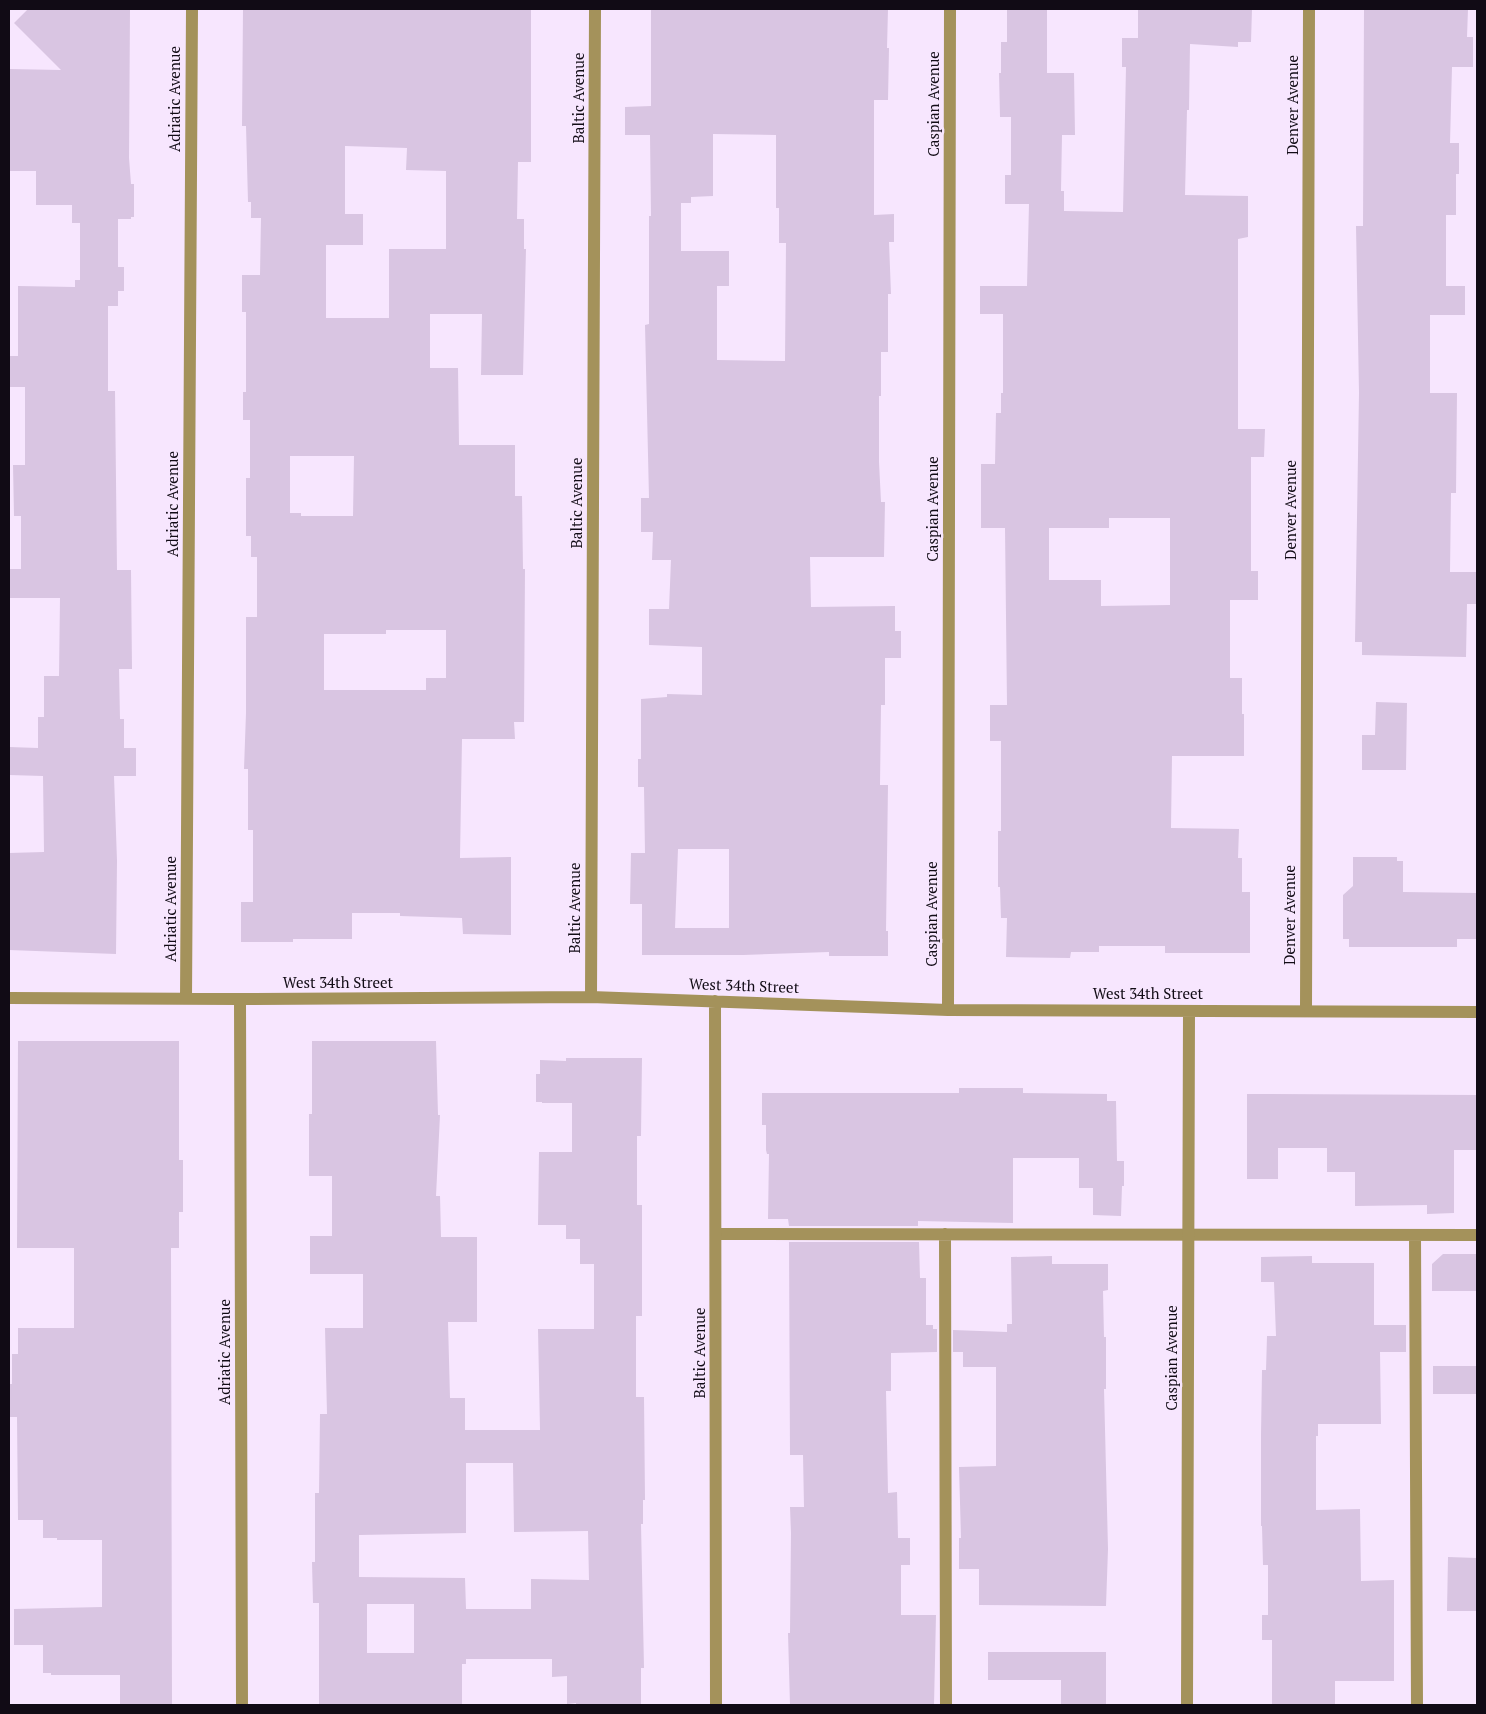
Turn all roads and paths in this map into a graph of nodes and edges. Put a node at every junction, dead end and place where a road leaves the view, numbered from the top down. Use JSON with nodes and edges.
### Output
{"nodes":[{"id":1,"x":192,"y":9,"type":"edge"},
{"id":2,"x":595,"y":9,"type":"edge"},
{"id":3,"x":950,"y":9,"type":"edge"},
{"id":4,"x":1309,"y":9,"type":"edge"},
{"id":5,"x":591,"y":997,"type":"junction"},
{"id":6,"x":9,"y":998,"type":"edge"},
{"id":7,"x":186,"y":999,"type":"junction"},
{"id":8,"x":240,"y":1000,"type":"junction"},
{"id":9,"x":715,"y":1000,"type":"junction"},
{"id":10,"x":948,"y":1010,"type":"junction"},
{"id":11,"x":1189,"y":1011,"type":"junction"},
{"id":12,"x":1306,"y":1011,"type":"junction"},
{"id":13,"x":1477,"y":1012,"type":"edge"},
{"id":14,"x":716,"y":1234,"type":"junction"},
{"id":15,"x":945,"y":1234,"type":"junction"},
{"id":16,"x":1188,"y":1234,"type":"junction"},
{"id":17,"x":1415,"y":1235,"type":"junction"},
{"id":18,"x":1477,"y":1235,"type":"edge"},
{"id":19,"x":242,"y":1705,"type":"edge"},
{"id":20,"x":716,"y":1705,"type":"edge"},
{"id":21,"x":946,"y":1705,"type":"edge"},
{"id":22,"x":1187,"y":1705,"type":"edge"},
{"id":23,"x":1417,"y":1705,"type":"edge"}],
"edges":[{"from":1,"to":7,"type":"street","name":"Adriatic Avenue"},
{"from":2,"to":5,"type":"street","name":"Baltic Avenue"},
{"from":3,"to":10,"type":"street","name":"Caspian Avenue"},
{"from":4,"to":12,"type":"street","name":"Denver Avenue"},
{"from":5,"to":8,"type":"street","name":"West 34th Street"},
{"from":5,"to":9,"type":"street","name":"West 34th Street"},
{"from":6,"to":7,"type":"street","name":"West 34th Street"},
{"from":7,"to":8,"type":"street","name":"West 34th Street"},
{"from":8,"to":19,"type":"street","name":"Adriatic Avenue"},
{"from":9,"to":10,"type":"street","name":"West 34th Street"},
{"from":9,"to":14,"type":"street","name":"Baltic Avenue"},
{"from":10,"to":11,"type":"street","name":"West 34th Street"},
{"from":11,"to":12,"type":"street","name":"West 34th Street"},
{"from":11,"to":16,"type":"street","name":"Caspian Avenue"},
{"from":12,"to":13,"type":"street","name":"West 34th Street"},
{"from":14,"to":15,"type":"street"},
{"from":14,"to":20,"type":"street","name":"Baltic Avenue"},
{"from":15,"to":16,"type":"street"},
{"from":15,"to":21,"type":"street"},
{"from":16,"to":17,"type":"street"},
{"from":16,"to":22,"type":"street","name":"Caspian Avenue"},
{"from":17,"to":18,"type":"street"},
{"from":17,"to":23,"type":"street"}]}
